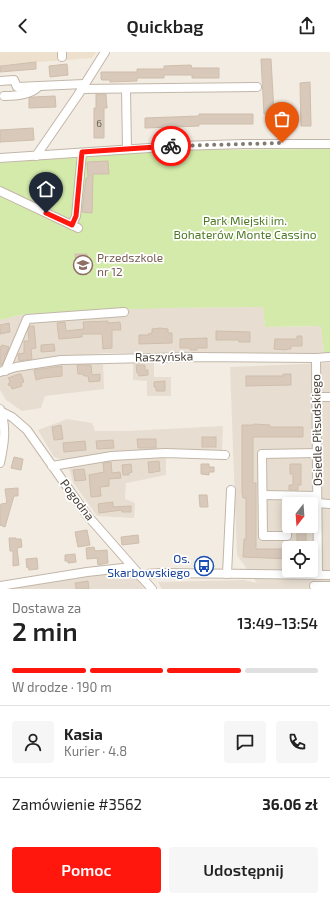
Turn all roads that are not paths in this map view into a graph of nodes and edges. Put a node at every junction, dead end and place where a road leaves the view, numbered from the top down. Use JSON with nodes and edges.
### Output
{"nodes":[{"id":1,"x":105,"y":52,"type":"edge"},
{"id":2,"x":0,"y":81,"type":"edge"},
{"id":3,"x":39,"y":86,"type":"junction"},
{"id":4,"x":83,"y":87,"type":"junction"},
{"id":5,"x":257,"y":87,"type":"dead end"},
{"id":6,"x":126,"y":89,"type":"junction"},
{"id":7,"x":4,"y":96,"type":"dead end"},
{"id":8,"x":330,"y":144,"type":"edge"},
{"id":9,"x":127,"y":149,"type":"junction"},
{"id":10,"x":82,"y":152,"type":"junction"},
{"id":11,"x":36,"y":156,"type":"junction"},
{"id":12,"x":0,"y":158,"type":"edge"},
{"id":13,"x":0,"y":191,"type":"edge"},
{"id":14,"x":124,"y":312,"type":"dead end"},
{"id":15,"x":330,"y":357,"type":"edge"},
{"id":16,"x":316,"y":358,"type":"junction"},
{"id":17,"x":3,"y":371,"type":"edge"},
{"id":18,"x":316,"y":397,"type":"junction"},
{"id":19,"x":330,"y":397,"type":"edge"},
{"id":20,"x":1,"y":410,"type":"edge"},
{"id":21,"x":317,"y":453,"type":"junction"},
{"id":22,"x":225,"y":455,"type":"dead end"},
{"id":23,"x":0,"y":463,"type":"edge"},
{"id":24,"x":52,"y":466,"type":"junction"},
{"id":25,"x":231,"y":490,"type":"dead end"},
{"id":26,"x":263,"y":495,"type":"junction"},
{"id":27,"x":288,"y":496,"type":"junction"},
{"id":28,"x":295,"y":497,"type":"edge"},
{"id":29,"x":317,"y":497,"type":"edge"},
{"id":30,"x":318,"y":500,"type":"edge"},
{"id":31,"x":330,"y":504,"type":"edge"},
{"id":32,"x":132,"y":567,"type":"junction"},
{"id":33,"x":227,"y":574,"type":"junction"},
{"id":34,"x":282,"y":575,"type":"edge"},
{"id":35,"x":318,"y":575,"type":"edge"},
{"id":36,"x":330,"y":575,"type":"edge"},
{"id":37,"x":141,"y":577,"type":"junction"},
{"id":38,"x":1,"y":586,"type":"edge"},
{"id":39,"x":314,"y":586,"type":"dead end"},
{"id":40,"x":330,"y":586,"type":"edge"},
{"id":41,"x":152,"y":589,"type":"edge"}],
"edges":[{"from":1,"to":4,"type":"street"},
{"from":2,"to":3,"type":"street"},
{"from":3,"to":4,"type":"street"},
{"from":3,"to":7,"type":"street"},
{"from":4,"to":6,"type":"street"},
{"from":4,"to":11,"type":"street"},
{"from":5,"to":6,"type":"street"},
{"from":6,"to":9,"type":"street"},
{"from":8,"to":9,"type":"street"},
{"from":9,"to":10,"type":"street"},
{"from":10,"to":11,"type":"street"},
{"from":10,"to":13,"type":"street"},
{"from":11,"to":12,"type":"street"},
{"from":14,"to":17,"type":"street"},
{"from":15,"to":16,"type":"street","name":"Raszyńska"},
{"from":16,"to":17,"type":"street","name":"Raszyńska"},
{"from":16,"to":18,"type":"street","name":"Osiedle Piłsudskiego"},
{"from":18,"to":19,"type":"street"},
{"from":18,"to":21,"type":"street","name":"Osiedle Piłsudskiego"},
{"from":20,"to":23,"type":"street"},
{"from":20,"to":24,"type":"street","name":"Pogodna"},
{"from":21,"to":26,"type":"street"},
{"from":21,"to":29,"type":"street","name":"Osiedle Piłsudskiego"},
{"from":22,"to":24,"type":"street"},
{"from":24,"to":32,"type":"street","name":"Pogodna"},
{"from":25,"to":33,"type":"street"},
{"from":26,"to":27,"type":"street"},
{"from":26,"to":27,"type":"street"},
{"from":27,"to":28,"type":"street"},
{"from":30,"to":31,"type":"street"},
{"from":32,"to":37,"type":"street","name":"Pogodna"},
{"from":32,"to":38,"type":"street"},
{"from":33,"to":34,"type":"street"},
{"from":33,"to":37,"type":"street"},
{"from":35,"to":36,"type":"street"},
{"from":37,"to":41,"type":"street","name":"Pogodna"},
{"from":39,"to":40,"type":"street"}]}
